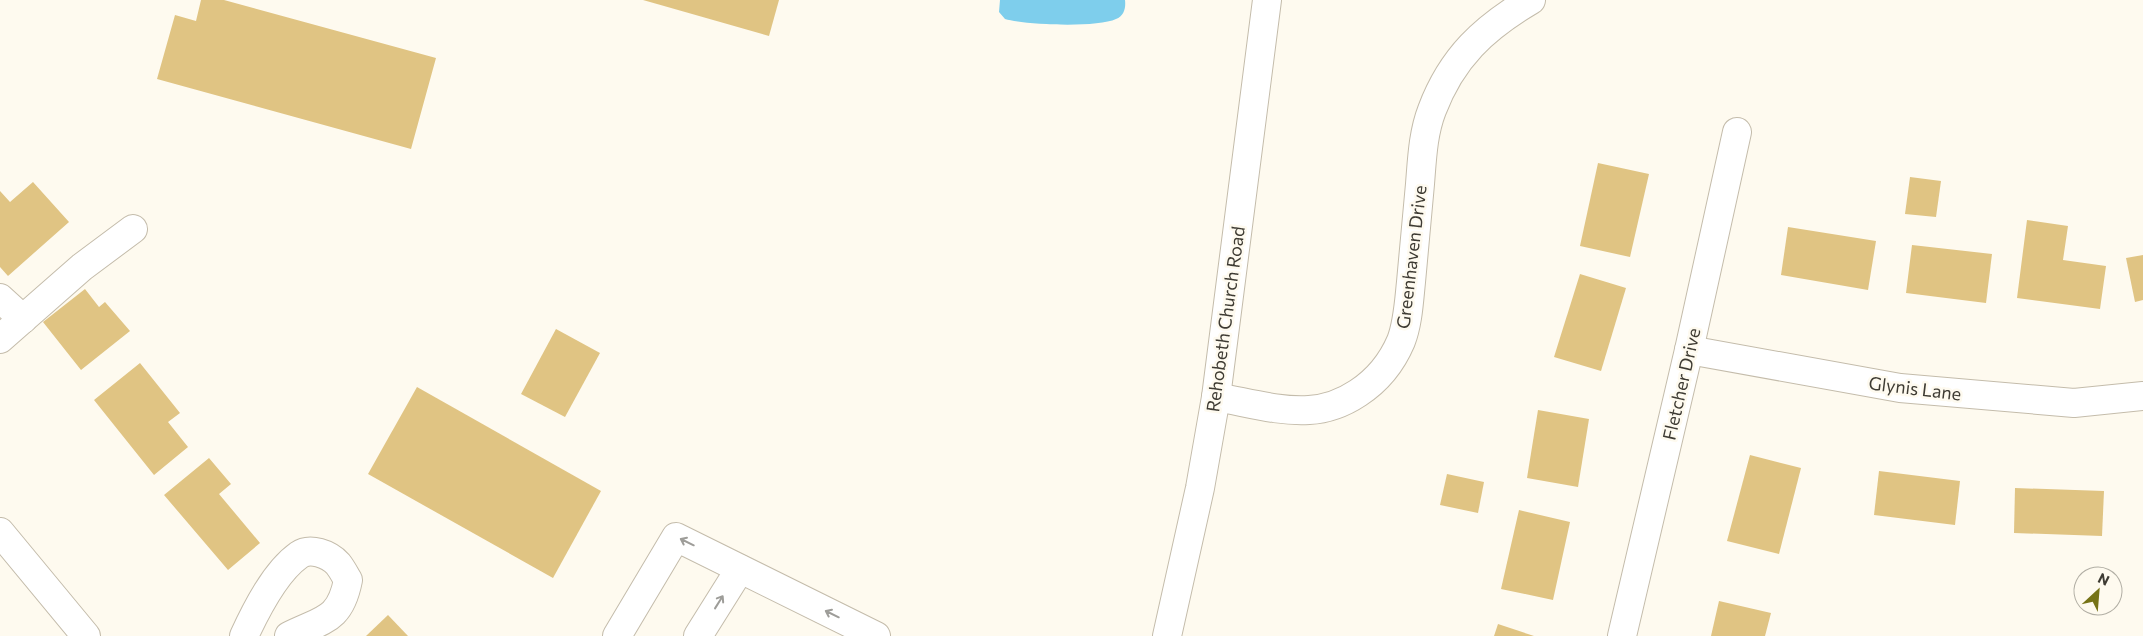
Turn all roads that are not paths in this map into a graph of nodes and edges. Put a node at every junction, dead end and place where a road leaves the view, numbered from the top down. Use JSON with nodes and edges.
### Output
{"nodes":[{"id":1,"x":1267,"y":0,"type":"edge"},
{"id":2,"x":1531,"y":0,"type":"edge"},
{"id":3,"x":1737,"y":132,"type":"dead end"},
{"id":4,"x":132,"y":228,"type":"dead end"},
{"id":5,"x":0,"y":298,"type":"edge"},
{"id":6,"x":22,"y":319,"type":"junction"},
{"id":7,"x":0,"y":339,"type":"edge"},
{"id":8,"x":1689,"y":350,"type":"junction"},
{"id":9,"x":2143,"y":396,"type":"edge"},
{"id":10,"x":1216,"y":397,"type":"junction"},
{"id":11,"x":0,"y":532,"type":"edge"},
{"id":12,"x":740,"y":569,"type":"junction"},
{"id":13,"x":86,"y":636,"type":"edge"},
{"id":14,"x":244,"y":636,"type":"edge"},
{"id":15,"x":289,"y":636,"type":"edge"},
{"id":16,"x":617,"y":636,"type":"edge"},
{"id":17,"x":698,"y":636,"type":"edge"},
{"id":18,"x":876,"y":636,"type":"edge"},
{"id":19,"x":1167,"y":636,"type":"edge"},
{"id":20,"x":1622,"y":636,"type":"edge"}],
"edges":[{"from":1,"to":10,"type":"street","name":"Rehobeth Church Road"},
{"from":2,"to":10,"type":"street","name":"Greenhaven Drive"},
{"from":3,"to":8,"type":"street","name":"Fletcher Drive"},
{"from":4,"to":6,"type":"street"},
{"from":5,"to":6,"type":"street"},
{"from":6,"to":7,"type":"street"},
{"from":8,"to":9,"type":"street","name":"Glynis Lane"},
{"from":8,"to":20,"type":"street","name":"Fletcher Drive"},
{"from":10,"to":19,"type":"street","name":"Rehobeth Church Road"},
{"from":11,"to":13,"type":"street"},
{"from":12,"to":16,"type":"street","one_way":true},
{"from":17,"to":12,"type":"street","one_way":true},
{"from":18,"to":12,"type":"street","one_way":true},
{"from":14,"to":15,"type":"street"}]}
